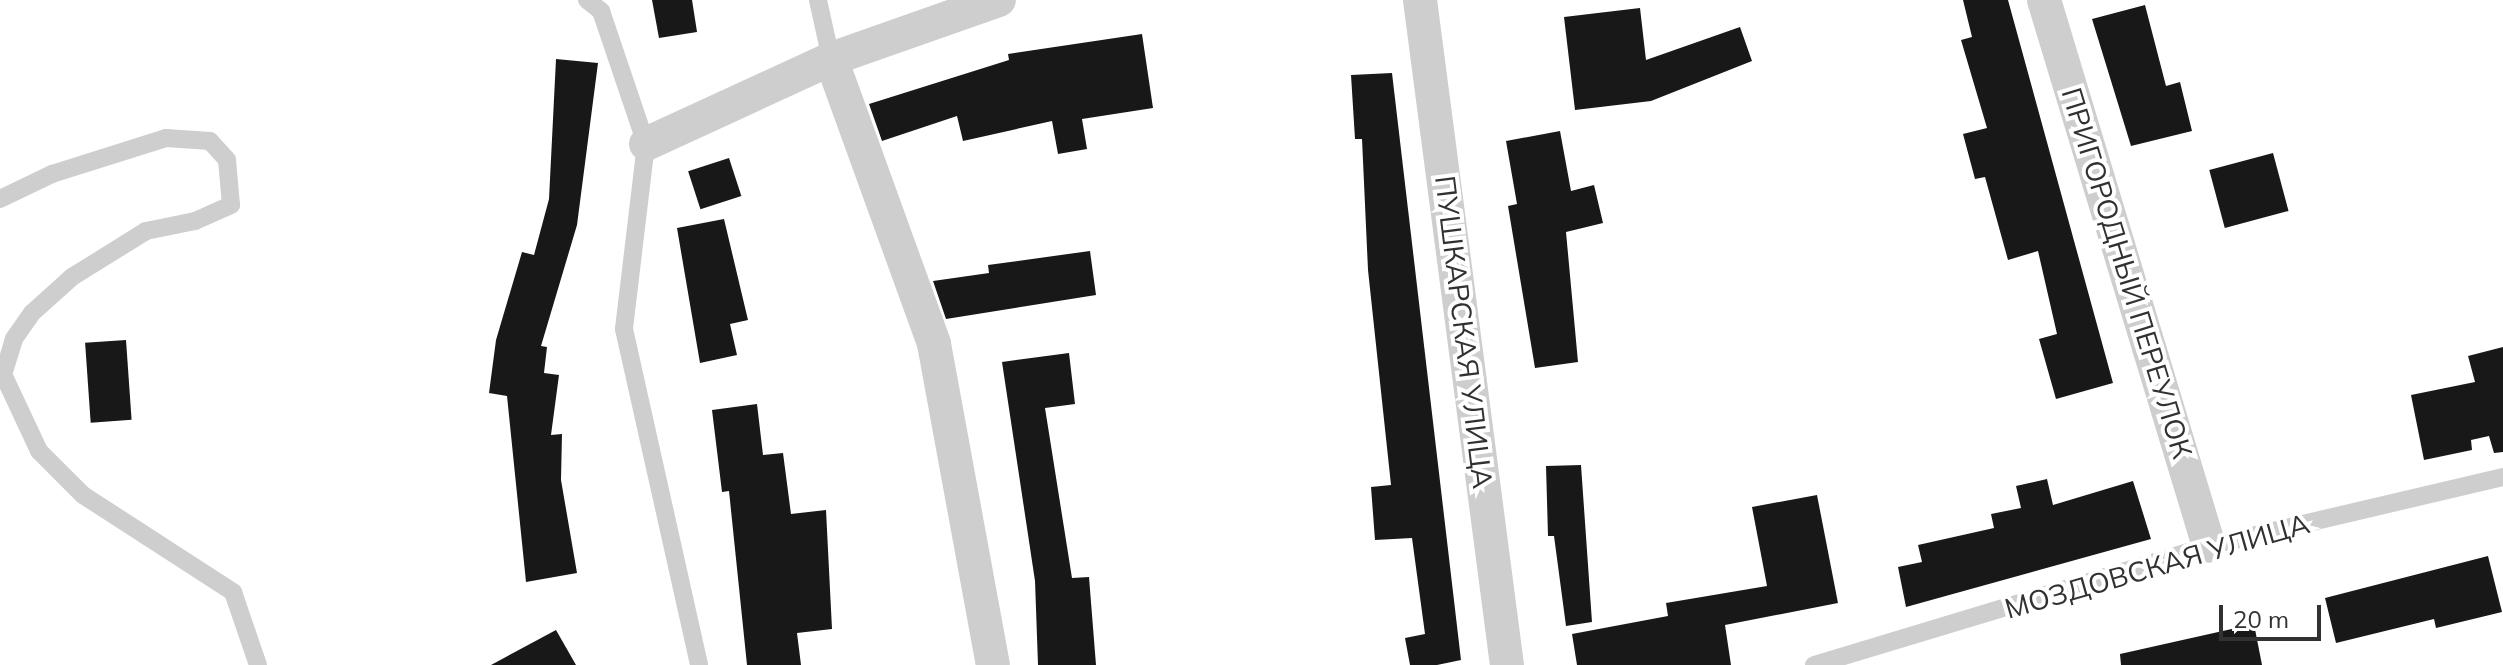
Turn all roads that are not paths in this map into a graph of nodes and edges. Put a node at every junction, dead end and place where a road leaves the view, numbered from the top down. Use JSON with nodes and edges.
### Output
{"nodes":[{"id":1,"x":587,"y":0,"type":"edge"},
{"id":2,"x":818,"y":0,"type":"edge"},
{"id":3,"x":999,"y":0,"type":"edge"},
{"id":4,"x":1420,"y":0,"type":"edge"},
{"id":5,"x":2044,"y":0,"type":"edge"},
{"id":6,"x":831,"y":59,"type":"junction"},
{"id":7,"x":646,"y":144,"type":"junction"},
{"id":8,"x":0,"y":199,"type":"edge"},
{"id":9,"x":2503,"y":477,"type":"edge"},
{"id":10,"x":2209,"y":546,"type":"junction"},
{"id":11,"x":258,"y":665,"type":"edge"},
{"id":12,"x":699,"y":665,"type":"edge"},
{"id":13,"x":993,"y":665,"type":"edge"},
{"id":14,"x":1507,"y":665,"type":"edge"},
{"id":15,"x":1814,"y":665,"type":"edge"}],
"edges":[{"from":1,"to":7,"type":"lane"},
{"from":2,"to":6,"type":"lane"},
{"from":3,"to":6,"type":"street"},
{"from":4,"to":14,"type":"street","name":"ПУШКАРСКАЯ УЛИЦА"},
{"from":5,"to":10,"type":"street","name":"ПРИГОРОДНЫЙ ПЕРЕУЛОК"},
{"from":6,"to":7,"type":"street"},
{"from":6,"to":13,"type":"street"},
{"from":7,"to":12,"type":"lane"},
{"from":8,"to":11,"type":"lane"},
{"from":9,"to":10,"type":"lane","name":"МОЗДОВСКАЯ УЛИЦА"},
{"from":10,"to":15,"type":"lane","name":"МОЗДОВСКАЯ УЛИЦА"}]}
